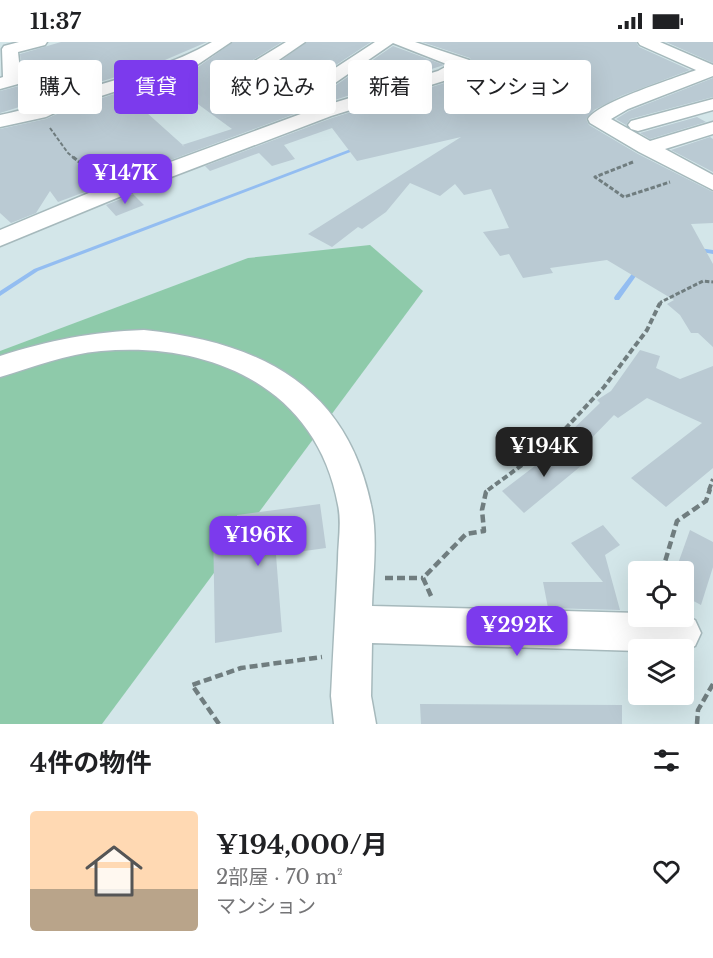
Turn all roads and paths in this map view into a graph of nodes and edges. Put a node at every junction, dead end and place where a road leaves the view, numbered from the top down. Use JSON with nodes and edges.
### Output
{"nodes":[{"id":1,"x":39,"y":42,"type":"edge"},
{"id":2,"x":223,"y":42,"type":"edge"},
{"id":3,"x":297,"y":42,"type":"edge"},
{"id":4,"x":386,"y":42,"type":"edge"},
{"id":5,"x":400,"y":42,"type":"edge"},
{"id":6,"x":646,"y":42,"type":"edge"},
{"id":7,"x":268,"y":60,"type":"edge"},
{"id":8,"x":452,"y":60,"type":"edge"},
{"id":9,"x":712,"y":70,"type":"edge"},
{"id":10,"x":336,"y":75,"type":"edge"},
{"id":11,"x":444,"y":75,"type":"edge"},
{"id":12,"x":0,"y":84,"type":"edge"},
{"id":13,"x":102,"y":90,"type":"edge"},
{"id":14,"x":713,"y":104,"type":"edge"},
{"id":15,"x":27,"y":114,"type":"edge"},
{"id":16,"x":40,"y":114,"type":"edge"},
{"id":17,"x":3,"y":116,"type":"edge"},
{"id":18,"x":638,"y":125,"type":"dead end"},
{"id":19,"x":713,"y":128,"type":"edge"},
{"id":20,"x":651,"y":150,"type":"junction"},
{"id":21,"x":707,"y":176,"type":"edge"},
{"id":22,"x":116,"y":190,"type":"junction"},
{"id":23,"x":0,"y":239,"type":"edge"},
{"id":24,"x":713,"y":282,"type":"edge"},
{"id":25,"x":0,"y":367,"type":"edge"},
{"id":26,"x":713,"y":479,"type":"edge"},
{"id":27,"x":665,"y":561,"type":"edge"},
{"id":28,"x":443,"y":627,"type":"junction"},
{"id":29,"x":682,"y":633,"type":"dead end"},
{"id":30,"x":353,"y":639,"type":"junction"},
{"id":31,"x":713,"y":684,"type":"edge"},
{"id":32,"x":219,"y":724,"type":"edge"},
{"id":33,"x":355,"y":724,"type":"edge"},
{"id":34,"x":697,"y":724,"type":"edge"}],
"edges":[{"from":1,"to":12,"type":"street"},
{"from":2,"to":13,"type":"street"},
{"from":3,"to":7,"type":"street"},
{"from":4,"to":10,"type":"street"},
{"from":5,"to":8,"type":"street"},
{"from":6,"to":9,"type":"street"},
{"from":9,"to":20,"type":"street"},
{"from":11,"to":22,"type":"street"},
{"from":14,"to":18,"type":"street"},
{"from":15,"to":17,"type":"street"},
{"from":16,"to":22,"type":"path"},
{"from":19,"to":20,"type":"street"},
{"from":20,"to":21,"type":"street"},
{"from":20,"to":21,"type":"path"},
{"from":22,"to":23,"type":"street"},
{"from":24,"to":28,"type":"path"},
{"from":25,"to":30,"type":"street"},
{"from":26,"to":27,"type":"path"},
{"from":28,"to":29,"type":"street"},
{"from":28,"to":30,"type":"street"},
{"from":30,"to":32,"type":"path"},
{"from":30,"to":33,"type":"street"},
{"from":31,"to":34,"type":"path"}]}
